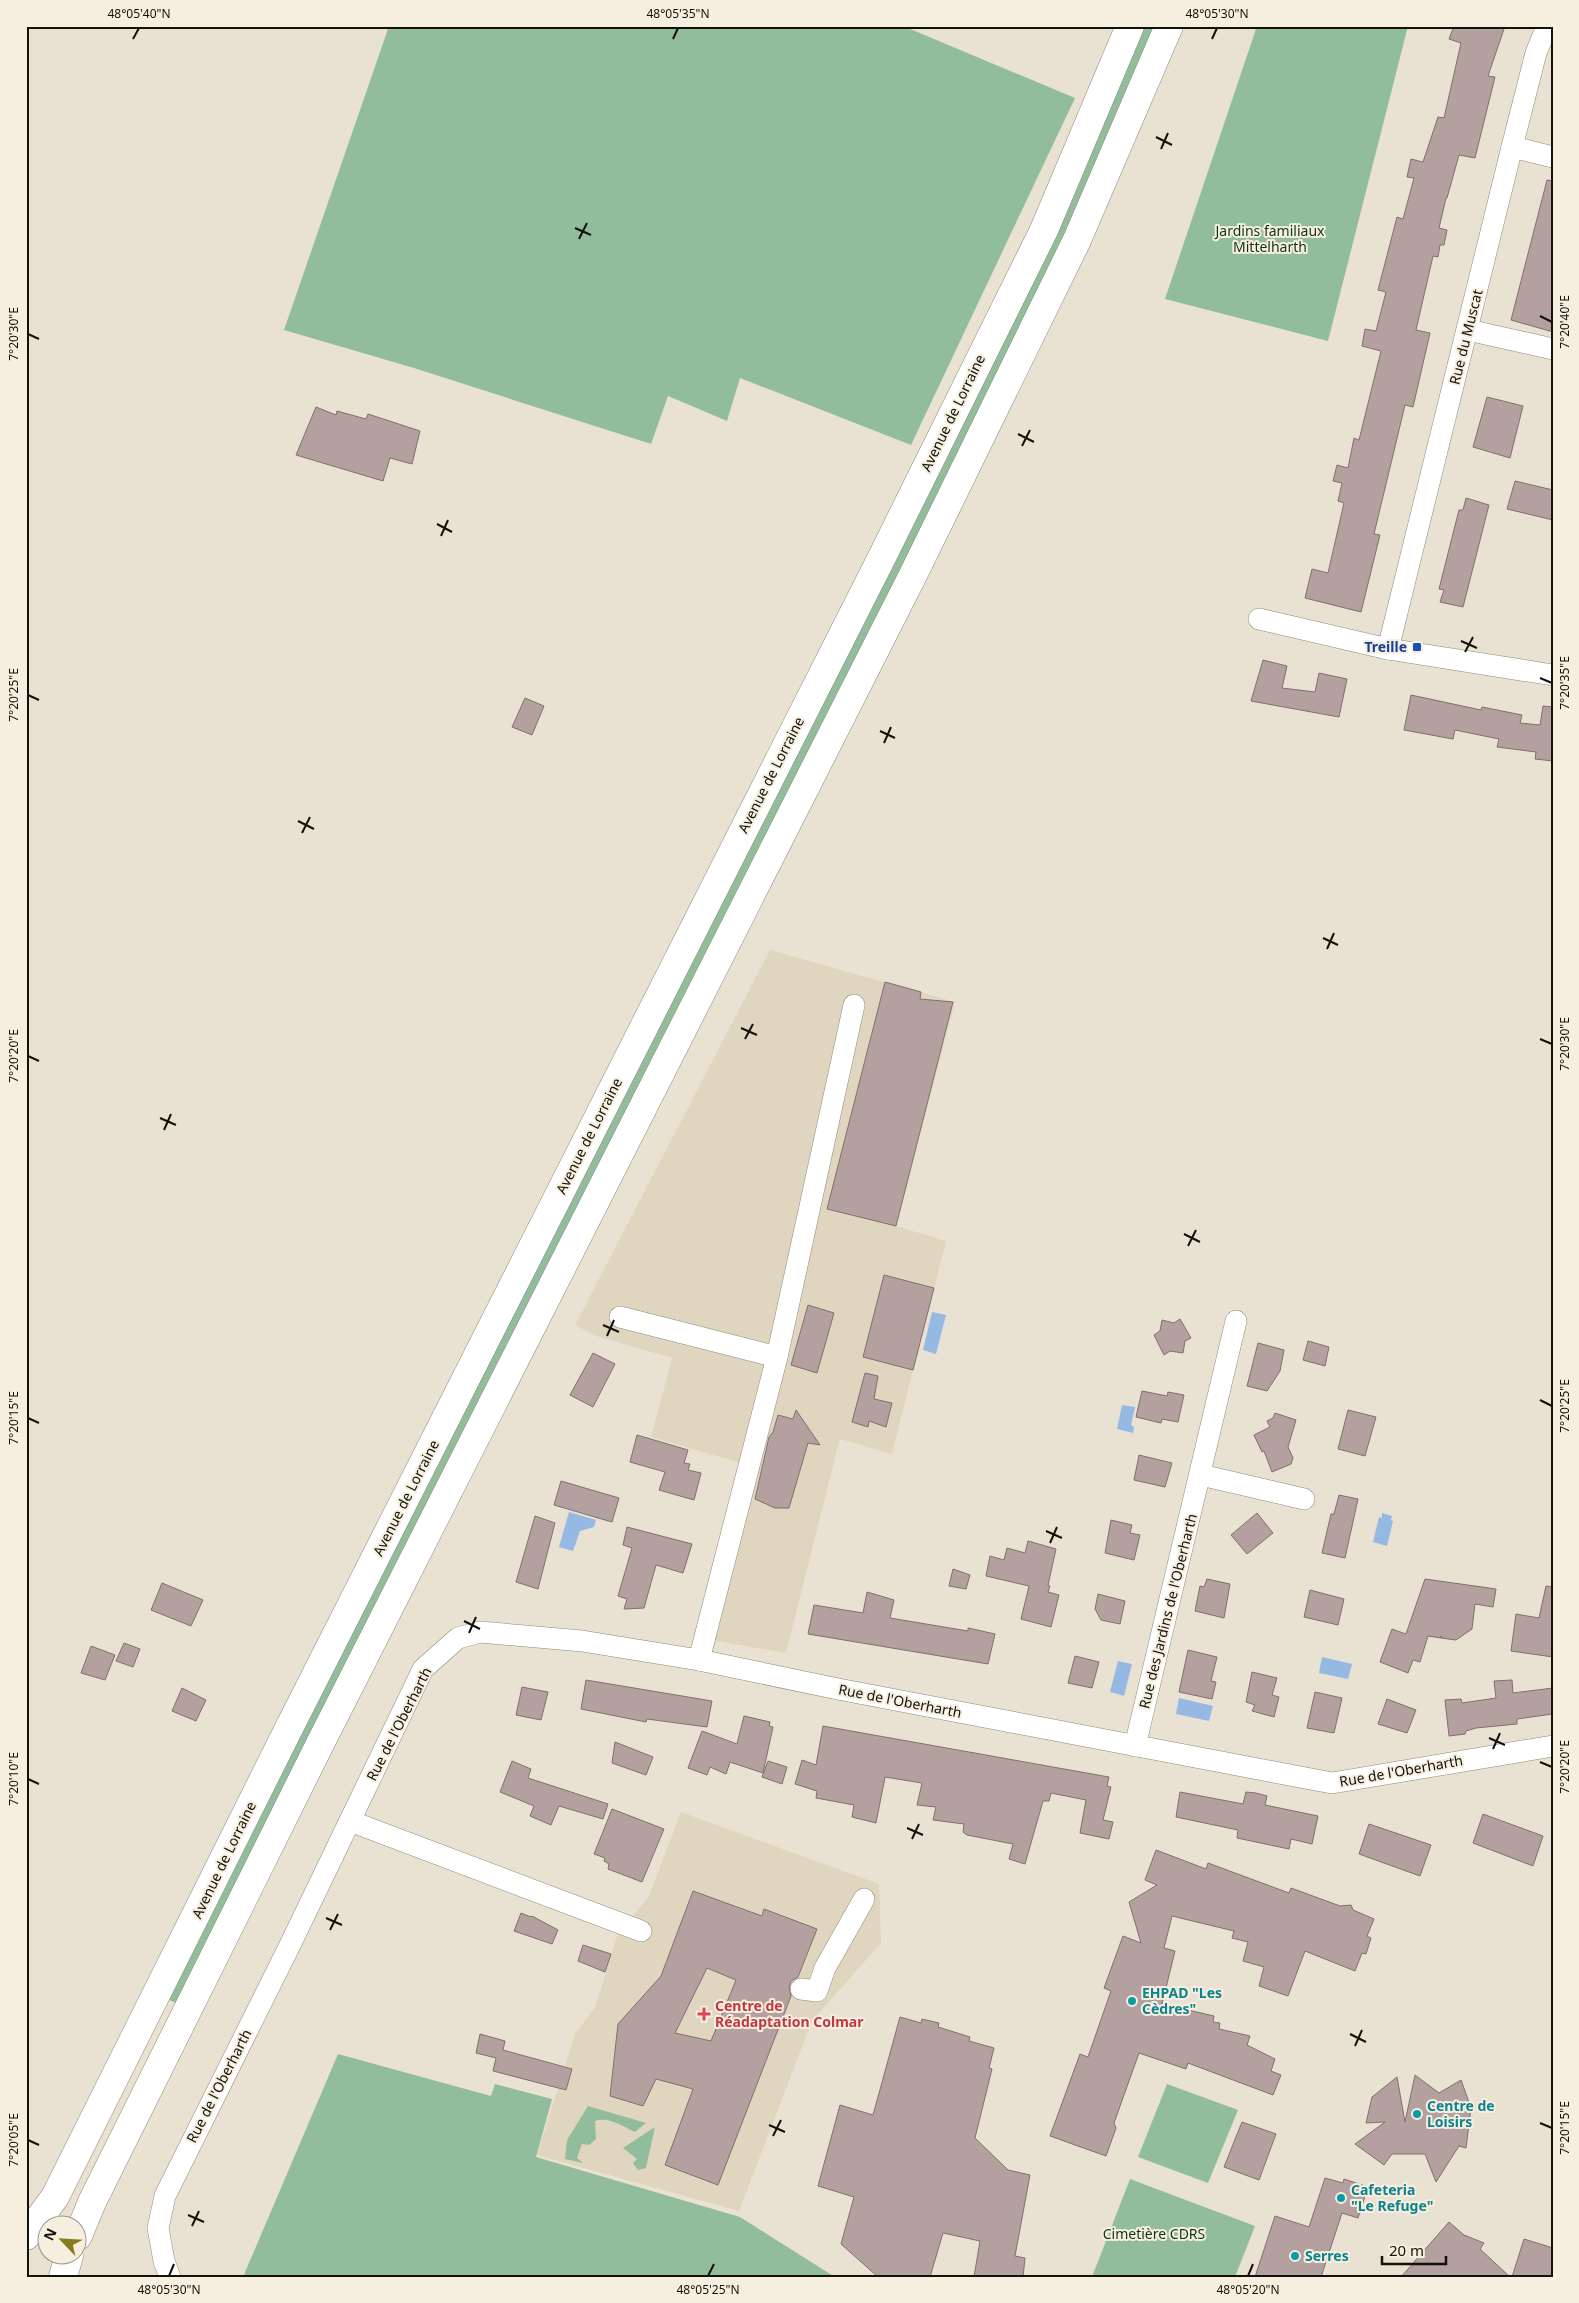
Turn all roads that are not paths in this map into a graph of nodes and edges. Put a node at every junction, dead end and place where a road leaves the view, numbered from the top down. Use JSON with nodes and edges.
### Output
{"nodes":[{"id":1,"x":1130,"y":26,"type":"edge"},
{"id":2,"x":1169,"y":26,"type":"edge"},
{"id":3,"x":1547,"y":26,"type":"edge"},
{"id":4,"x":1512,"y":148,"type":"junction"},
{"id":5,"x":1553,"y":158,"type":"edge"},
{"id":6,"x":1468,"y":330,"type":"junction"},
{"id":7,"x":1553,"y":349,"type":"edge"},
{"id":8,"x":1259,"y":619,"type":"dead end"},
{"id":9,"x":1388,"y":649,"type":"junction"},
{"id":10,"x":1553,"y":675,"type":"edge"},
{"id":11,"x":854,"y":1005,"type":"dead end"},
{"id":12,"x":620,"y":1317,"type":"dead end"},
{"id":13,"x":1236,"y":1322,"type":"dead end"},
{"id":14,"x":777,"y":1358,"type":"junction"},
{"id":15,"x":1201,"y":1475,"type":"junction"},
{"id":16,"x":1304,"y":1499,"type":"dead end"},
{"id":17,"x":700,"y":1660,"type":"junction"},
{"id":18,"x":1135,"y":1746,"type":"junction"},
{"id":19,"x":1553,"y":1746,"type":"edge"},
{"id":20,"x":350,"y":1821,"type":"junction"},
{"id":21,"x":864,"y":1899,"type":"dead end"},
{"id":22,"x":642,"y":1931,"type":"dead end"},
{"id":23,"x":801,"y":1989,"type":"dead end"},
{"id":24,"x":86,"y":2216,"type":"edge"},
{"id":25,"x":26,"y":2236,"type":"edge"},
{"id":26,"x":170,"y":2277,"type":"edge"}],
"edges":[{"from":1,"to":25,"type":"main road","name":"Avenue de Lorraine"},
{"from":2,"to":24,"type":"main road"},
{"from":3,"to":4,"type":"street","name":"Rue du Muscat"},
{"from":4,"to":5,"type":"street"},
{"from":4,"to":6,"type":"street","name":"Rue du Muscat"},
{"from":6,"to":7,"type":"street"},
{"from":6,"to":9,"type":"street","name":"Rue du Muscat"},
{"from":8,"to":9,"type":"street"},
{"from":9,"to":10,"type":"street"},
{"from":11,"to":14,"type":"street"},
{"from":12,"to":14,"type":"street"},
{"from":13,"to":15,"type":"street","name":"Rue des Jardins de l'Oberharth"},
{"from":14,"to":17,"type":"street"},
{"from":15,"to":16,"type":"street"},
{"from":15,"to":18,"type":"street","name":"Rue des Jardins de l'Oberharth"},
{"from":17,"to":18,"type":"street","name":"Rue de l'Oberharth"},
{"from":17,"to":20,"type":"street","name":"Rue de l'Oberharth"},
{"from":18,"to":19,"type":"street","name":"Rue de l'Oberharth"},
{"from":20,"to":22,"type":"street"},
{"from":20,"to":26,"type":"street","name":"Rue de l'Oberharth"},
{"from":21,"to":23,"type":"street"}]}
